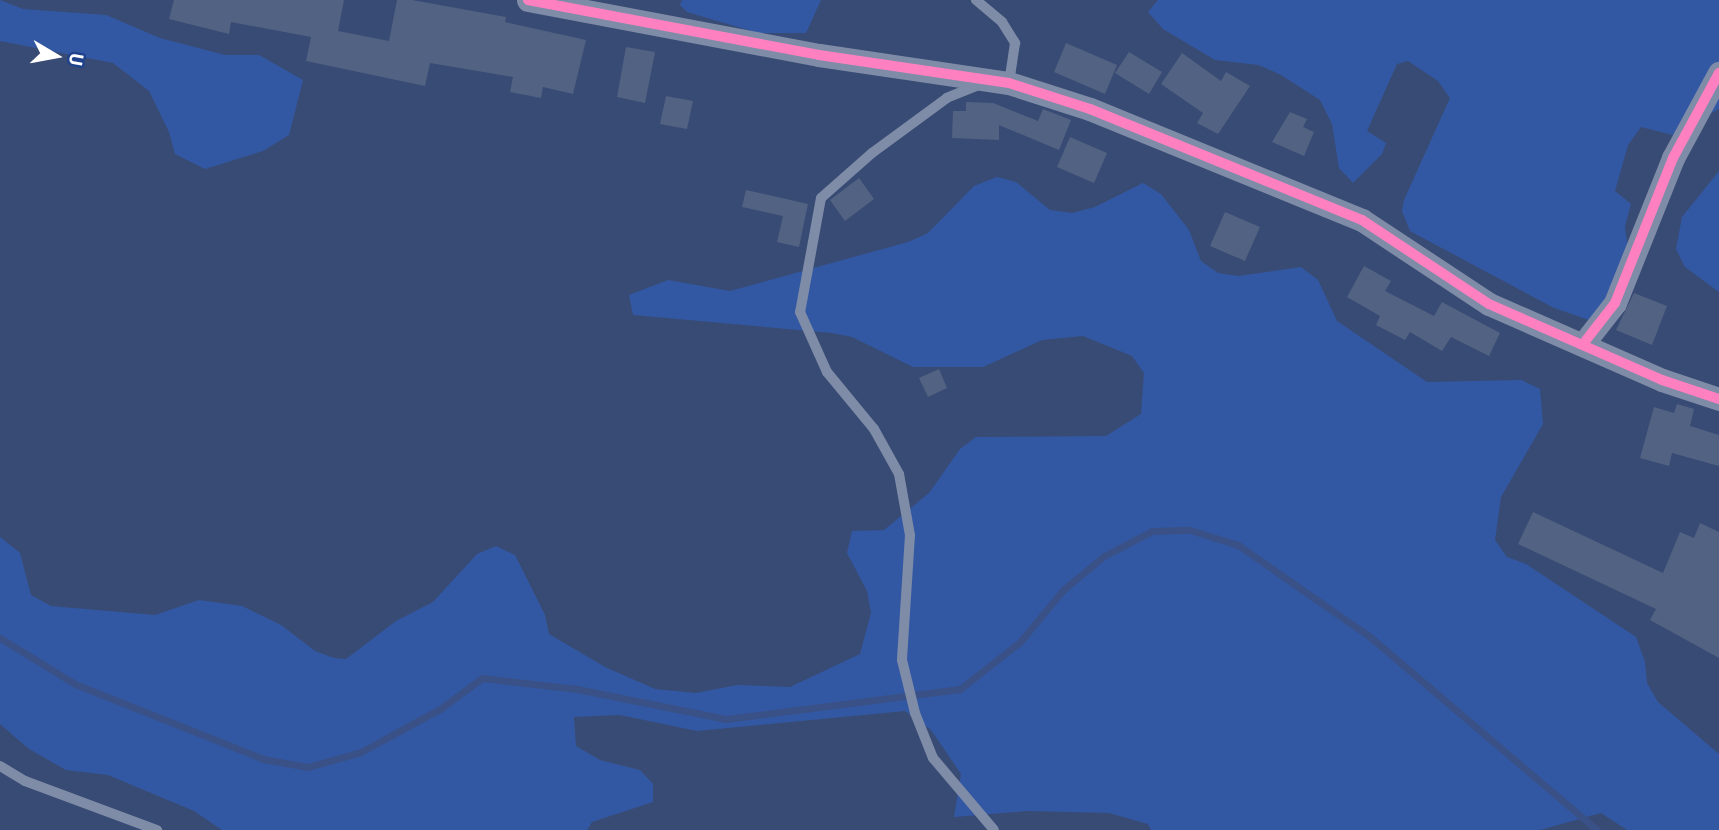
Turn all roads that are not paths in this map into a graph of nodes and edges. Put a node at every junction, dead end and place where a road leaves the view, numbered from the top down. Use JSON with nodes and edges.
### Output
{"nodes":[{"id":1,"x":528,"y":0,"type":"edge"},
{"id":2,"x":976,"y":0,"type":"edge"},
{"id":3,"x":1719,"y":73,"type":"edge"},
{"id":4,"x":1000,"y":81,"type":"junction"},
{"id":5,"x":1583,"y":344,"type":"junction"},
{"id":6,"x":1719,"y":399,"type":"edge"},
{"id":7,"x":0,"y":766,"type":"edge"},
{"id":8,"x":157,"y":830,"type":"edge"},
{"id":9,"x":994,"y":830,"type":"edge"}],
"edges":[{"from":1,"to":4,"type":"street"},
{"from":2,"to":4,"type":"lane"},
{"from":3,"to":5,"type":"street"},
{"from":4,"to":5,"type":"street"},
{"from":4,"to":9,"type":"lane"},
{"from":5,"to":6,"type":"street"},
{"from":7,"to":8,"type":"lane"}]}
